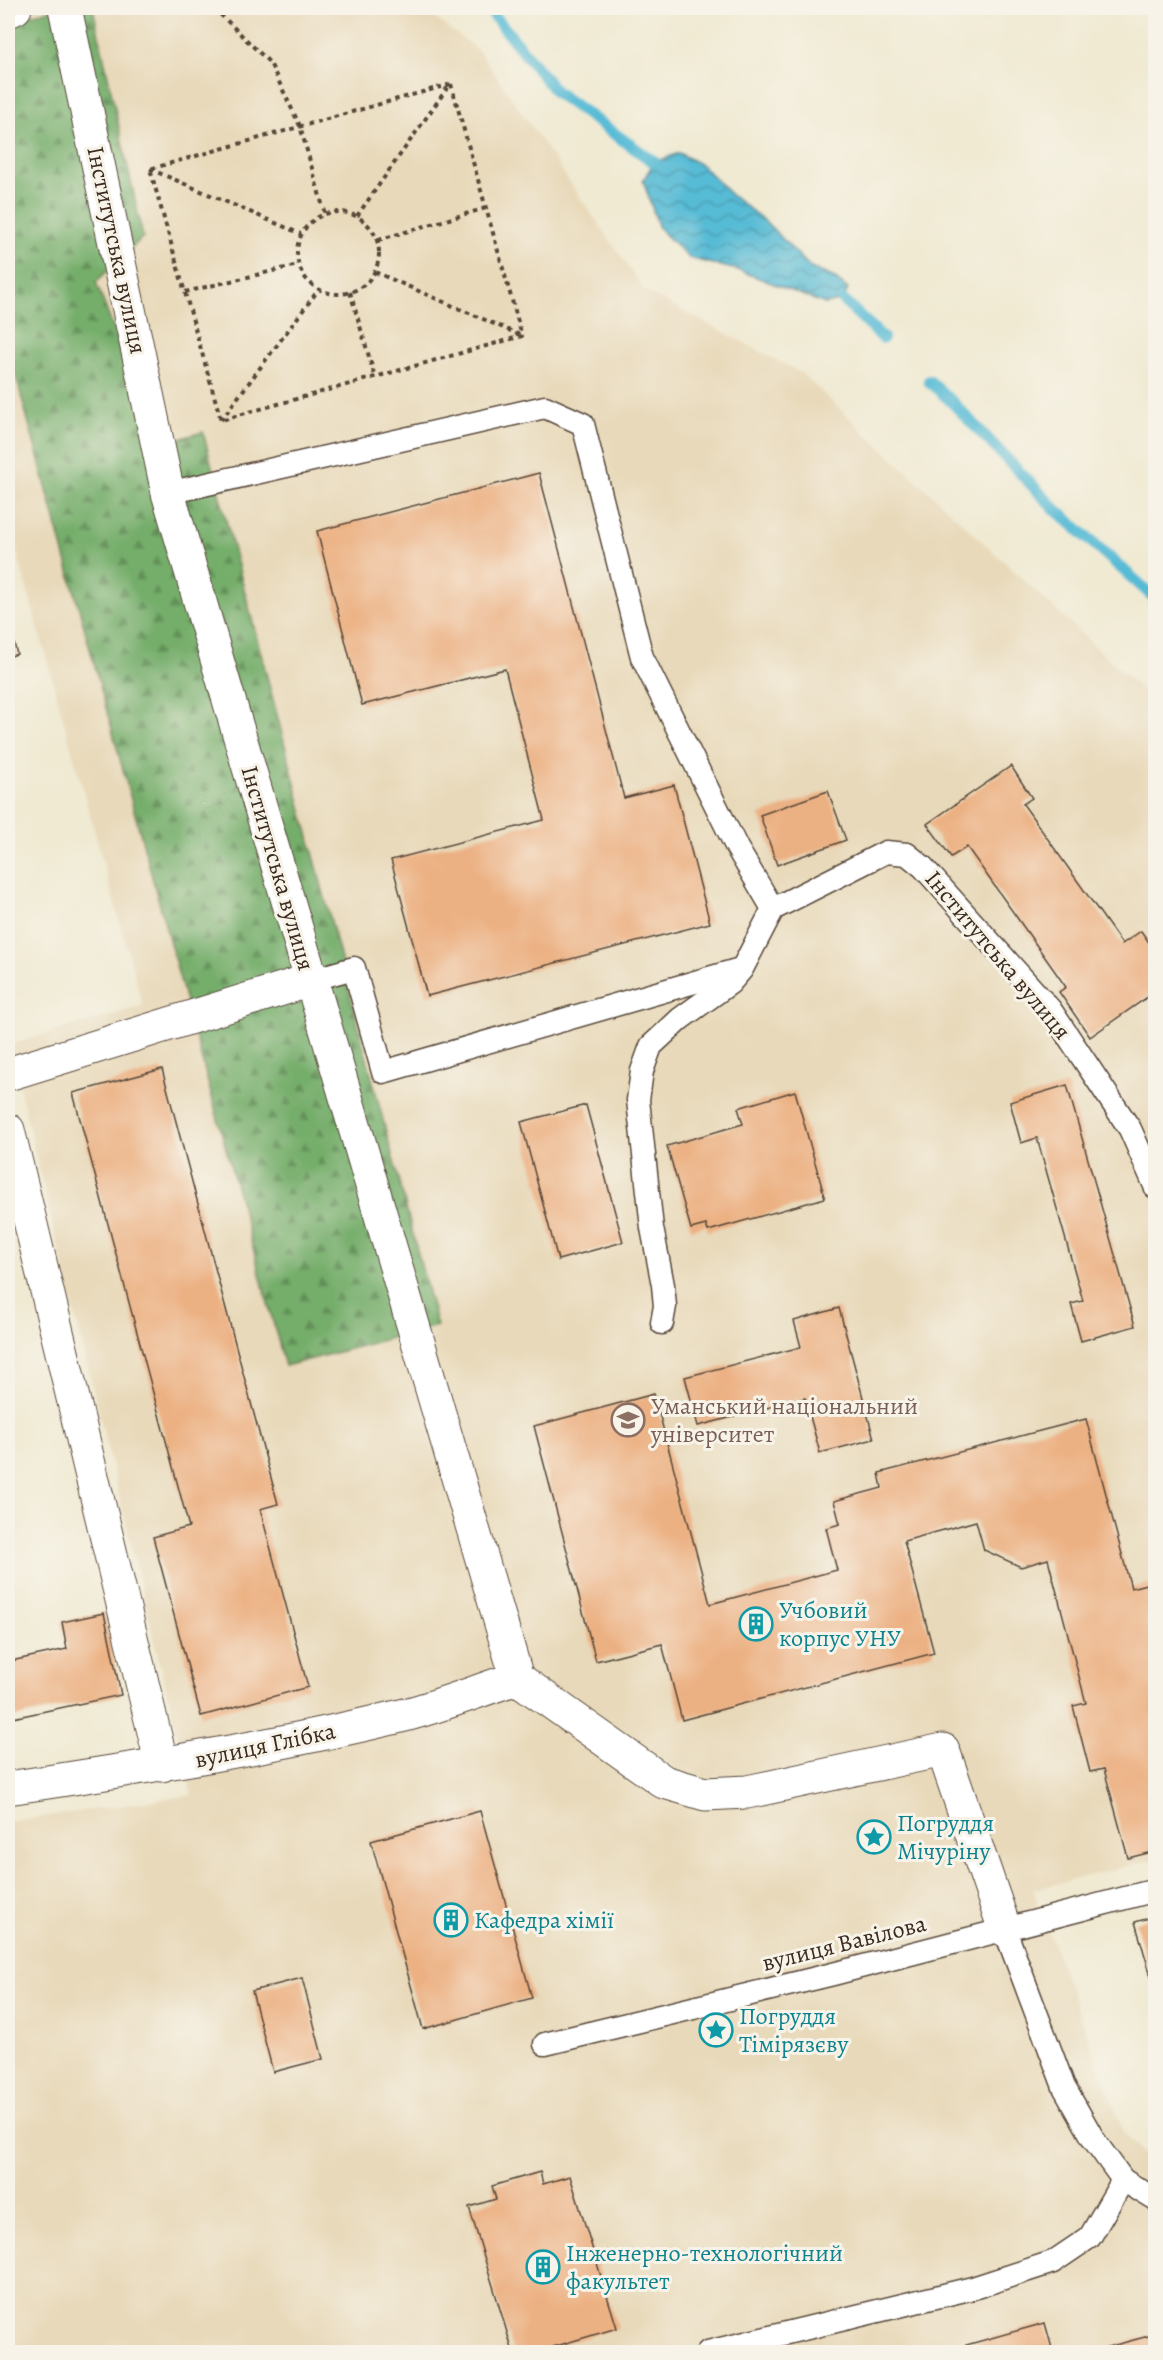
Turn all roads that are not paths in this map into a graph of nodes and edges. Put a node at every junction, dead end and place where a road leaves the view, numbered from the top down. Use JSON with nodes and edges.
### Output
{"nodes":[{"id":1,"x":15,"y":8,"type":"edge"},
{"id":2,"x":65,"y":8,"type":"edge"},
{"id":3,"x":8,"y":11,"type":"edge"},
{"id":4,"x":168,"y":493,"type":"junction"},
{"id":5,"x":773,"y":909,"type":"junction"},
{"id":6,"x":742,"y":969,"type":"junction"},
{"id":7,"x":311,"y":980,"type":"junction"},
{"id":8,"x":8,"y":1074,"type":"edge"},
{"id":9,"x":8,"y":1130,"type":"edge"},
{"id":10,"x":1155,"y":1188,"type":"edge"},
{"id":11,"x":662,"y":1323,"type":"dead end"},
{"id":12,"x":517,"y":1678,"type":"junction"},
{"id":13,"x":162,"y":1765,"type":"junction"},
{"id":14,"x":8,"y":1788,"type":"edge"},
{"id":15,"x":1155,"y":1890,"type":"edge"},
{"id":16,"x":1005,"y":1930,"type":"junction"},
{"id":17,"x":545,"y":2044,"type":"dead end"},
{"id":18,"x":1123,"y":2180,"type":"junction"},
{"id":19,"x":1155,"y":2200,"type":"edge"},
{"id":20,"x":708,"y":2352,"type":"edge"}],
"edges":[{"from":1,"to":3,"type":"street"},
{"from":2,"to":4,"type":"street","name":"Інститутська вулиця"},
{"from":4,"to":5,"type":"lane"},
{"from":4,"to":7,"type":"street","name":"Інститутська вулиця"},
{"from":5,"to":6,"type":"lane"},
{"from":5,"to":10,"type":"lane","name":"Інститутська вулиця"},
{"from":6,"to":7,"type":"lane","name":"Інститутська вулиця"},
{"from":6,"to":11,"type":"lane"},
{"from":7,"to":8,"type":"street"},
{"from":7,"to":12,"type":"street"},
{"from":9,"to":13,"type":"street"},
{"from":12,"to":13,"type":"street","name":"вулиця Глібка"},
{"from":12,"to":16,"type":"street"},
{"from":13,"to":14,"type":"street","name":"вулиця Глібка"},
{"from":15,"to":16,"type":"lane","name":"вулиця Вавілова"},
{"from":16,"to":17,"type":"lane","name":"вулиця Вавілова"},
{"from":16,"to":18,"type":"lane"},
{"from":18,"to":19,"type":"lane"},
{"from":18,"to":20,"type":"lane"}]}
